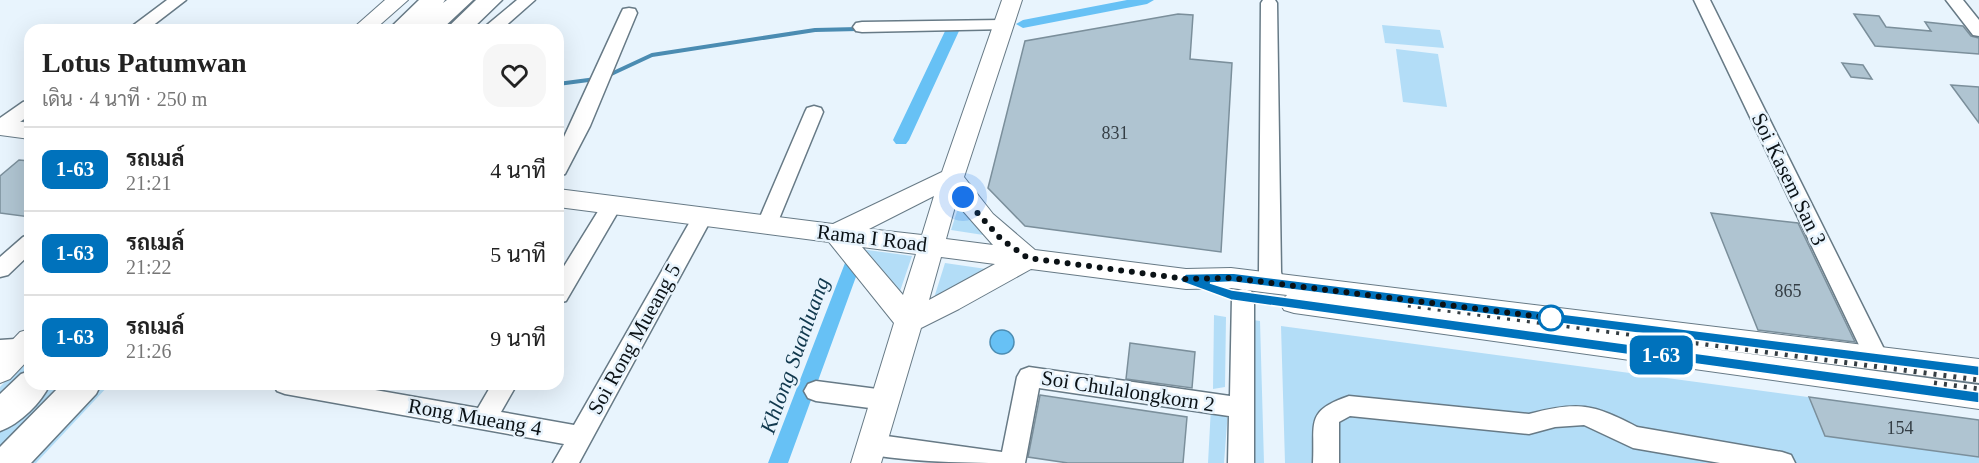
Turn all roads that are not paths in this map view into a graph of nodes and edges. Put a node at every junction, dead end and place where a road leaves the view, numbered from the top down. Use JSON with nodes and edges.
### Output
{"nodes":[{"id":1,"x":178,"y":0,"type":"edge"},
{"id":2,"x":398,"y":0,"type":"edge"},
{"id":3,"x":433,"y":0,"type":"edge"},
{"id":4,"x":461,"y":0,"type":"edge"},
{"id":5,"x":490,"y":0,"type":"edge"},
{"id":6,"x":527,"y":0,"type":"edge"},
{"id":7,"x":1012,"y":0,"type":"edge"},
{"id":8,"x":1702,"y":0,"type":"edge"},
{"id":9,"x":1954,"y":0,"type":"edge"},
{"id":10,"x":1269,"y":3,"type":"dead end"},
{"id":11,"x":629,"y":13,"type":"dead end"},
{"id":12,"x":144,"y":24,"type":"edge"},
{"id":13,"x":368,"y":24,"type":"edge"},
{"id":14,"x":407,"y":24,"type":"edge"},
{"id":15,"x":433,"y":24,"type":"edge"},
{"id":16,"x":464,"y":24,"type":"edge"},
{"id":17,"x":497,"y":24,"type":"edge"},
{"id":18,"x":1002,"y":25,"type":"junction"},
{"id":19,"x":862,"y":27,"type":"dead end"},
{"id":20,"x":1979,"y":31,"type":"edge"},
{"id":21,"x":24,"y":110,"type":"edge"},
{"id":22,"x":814,"y":112,"type":"dead end"},
{"id":23,"x":0,"y":127,"type":"edge"},
{"id":24,"x":24,"y":130,"type":"edge"},
{"id":25,"x":564,"y":157,"type":"edge"},
{"id":26,"x":952,"y":177,"type":"junction"},
{"id":27,"x":564,"y":199,"type":"edge"},
{"id":28,"x":612,"y":205,"type":"junction"},
{"id":29,"x":703,"y":216,"type":"junction"},
{"id":30,"x":767,"y":224,"type":"junction"},
{"id":31,"x":837,"y":234,"type":"junction"},
{"id":32,"x":932,"y":246,"type":"junction"},
{"id":33,"x":24,"y":247,"type":"edge"},
{"id":34,"x":1028,"y":258,"type":"junction"},
{"id":35,"x":0,"y":268,"type":"edge"},
{"id":36,"x":1186,"y":279,"type":"junction"},
{"id":37,"x":564,"y":285,"type":"edge"},
{"id":38,"x":1278,"y":290,"type":"junction"},
{"id":39,"x":1243,"y":297,"type":"junction"},
{"id":40,"x":909,"y":321,"type":"junction"},
{"id":41,"x":21,"y":345,"type":"edge"},
{"id":42,"x":1876,"y":358,"type":"junction"},
{"id":43,"x":0,"y":371,"type":"edge"},
{"id":44,"x":1979,"y":371,"type":"edge"},
{"id":45,"x":27,"y":390,"type":"edge"},
{"id":46,"x":78,"y":390,"type":"edge"},
{"id":47,"x":320,"y":390,"type":"edge"},
{"id":48,"x":501,"y":390,"type":"edge"},
{"id":49,"x":816,"y":391,"type":"dead end"},
{"id":50,"x":1979,"y":397,"type":"edge"},
{"id":51,"x":885,"y":400,"type":"junction"},
{"id":52,"x":1242,"y":408,"type":"junction"},
{"id":53,"x":0,"y":416,"type":"edge"},
{"id":54,"x":484,"y":419,"type":"junction"},
{"id":55,"x":580,"y":436,"type":"junction"},
{"id":56,"x":869,"y":454,"type":"edge"},
{"id":57,"x":8,"y":463,"type":"edge"},
{"id":58,"x":566,"y":463,"type":"edge"},
{"id":59,"x":1004,"y":463,"type":"edge"},
{"id":60,"x":1012,"y":463,"type":"edge"},
{"id":61,"x":1241,"y":463,"type":"edge"},
{"id":62,"x":1326,"y":463,"type":"edge"},
{"id":63,"x":1782,"y":463,"type":"edge"}],
"edges":[{"from":1,"to":12,"type":"street"},
{"from":2,"to":13,"type":"main road"},
{"from":3,"to":14,"type":"highway"},
{"from":4,"to":15,"type":"highway"},
{"from":5,"to":16,"type":"highway"},
{"from":6,"to":17,"type":"street"},
{"from":7,"to":18,"type":"main road"},
{"from":8,"to":42,"type":"street","name":"Soi Kasem San 3"},
{"from":9,"to":20,"type":"street"},
{"from":10,"to":38,"type":"street"},
{"from":11,"to":25,"type":"street"},
{"from":18,"to":19,"type":"street"},
{"from":18,"to":26,"type":"main road"},
{"from":21,"to":23,"type":"street"},
{"from":22,"to":30,"type":"street"},
{"from":23,"to":24,"type":"main road"},
{"from":26,"to":31,"type":"main road"},
{"from":26,"to":32,"type":"main road"},
{"from":26,"to":34,"type":"main road"},
{"from":27,"to":28,"type":"main road","name":"Rama I Road"},
{"from":28,"to":29,"type":"main road","name":"Rama I Road"},
{"from":28,"to":37,"type":"street"},
{"from":29,"to":30,"type":"main road","name":"Rama I Road"},
{"from":29,"to":55,"type":"street","name":"Soi Rong Mueang 5"},
{"from":30,"to":31,"type":"main road","name":"Rama I Road"},
{"from":31,"to":32,"type":"main road","name":"Rama I Road"},
{"from":31,"to":40,"type":"main road"},
{"from":32,"to":34,"type":"main road","name":"Rama I Road"},
{"from":32,"to":40,"type":"main road"},
{"from":33,"to":35,"type":"street"},
{"from":34,"to":36,"type":"main road","name":"Rama I Road"},
{"from":34,"to":40,"type":"main road"},
{"from":36,"to":38,"type":"main road","name":"Rama I Road"},
{"from":36,"to":39,"type":"main road","name":"Rama I Road"},
{"from":38,"to":39,"type":"main road","name":"Rama I Road"},
{"from":38,"to":42,"type":"main road","name":"Rama I Road"},
{"from":38,"to":50,"type":"main road","name":"Rama I Road"},
{"from":39,"to":52,"type":"street"},
{"from":40,"to":51,"type":"main road"},
{"from":41,"to":43,"type":"main road"},
{"from":42,"to":44,"type":"main road","name":"Rama I Road"},
{"from":45,"to":53,"type":"highway"},
{"from":46,"to":57,"type":"highway"},
{"from":47,"to":54,"type":"street","name":"Rong Mueang 4"},
{"from":48,"to":54,"type":"street"},
{"from":49,"to":51,"type":"street"},
{"from":51,"to":56,"type":"main road"},
{"from":52,"to":60,"type":"street","name":"Soi Chulalongkorn 2"},
{"from":52,"to":61,"type":"street"},
{"from":54,"to":55,"type":"street","name":"Rong Mueang 4"},
{"from":55,"to":58,"type":"street","name":"Soi Rong Mueang 5"},
{"from":56,"to":59,"type":"street"},
{"from":62,"to":63,"type":"street"}]}
